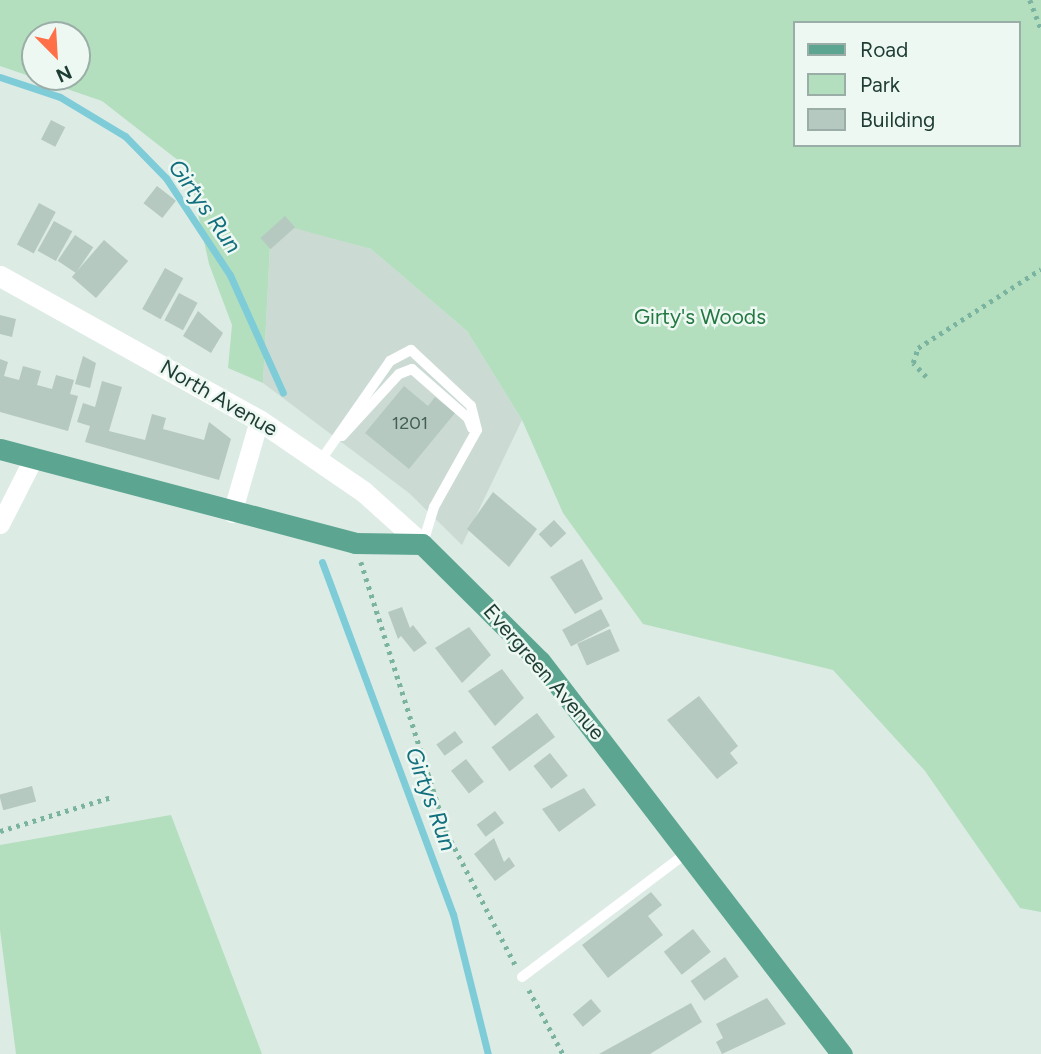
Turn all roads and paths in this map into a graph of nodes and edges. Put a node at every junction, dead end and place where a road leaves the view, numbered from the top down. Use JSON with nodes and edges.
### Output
{"nodes":[{"id":1,"x":1030,"y":0,"type":"edge"},
{"id":2,"x":1041,"y":28,"type":"edge"},
{"id":3,"x":1041,"y":269,"type":"edge"},
{"id":4,"x":0,"y":276,"type":"edge"},
{"id":5,"x":926,"y":377,"type":"dead end"},
{"id":6,"x":259,"y":419,"type":"junction"},
{"id":7,"x":475,"y":435,"type":"junction"},
{"id":8,"x":0,"y":449,"type":"edge"},
{"id":9,"x":325,"y":454,"type":"junction"},
{"id":10,"x":34,"y":457,"type":"junction"},
{"id":11,"x":232,"y":513,"type":"junction"},
{"id":12,"x":0,"y":524,"type":"edge"},
{"id":13,"x":355,"y":543,"type":"junction"},
{"id":14,"x":422,"y":544,"type":"junction"},
{"id":15,"x":112,"y":797,"type":"dead end"},
{"id":16,"x":0,"y":831,"type":"edge"},
{"id":17,"x":688,"y":852,"type":"junction"},
{"id":18,"x":522,"y":977,"type":"junction"},
{"id":19,"x":564,"y":1054,"type":"edge"},
{"id":20,"x":842,"y":1054,"type":"edge"}],
"edges":[{"from":1,"to":2,"type":"path"},
{"from":3,"to":5,"type":"path"},
{"from":4,"to":6,"type":"street","name":"North Avenue"},
{"from":6,"to":9,"type":"street","name":"North Avenue"},
{"from":6,"to":11,"type":"street"},
{"from":7,"to":9,"type":"lane"},
{"from":7,"to":9,"type":"lane"},
{"from":7,"to":14,"type":"lane"},
{"from":8,"to":10,"type":"main road"},
{"from":9,"to":14,"type":"street","name":"North Avenue"},
{"from":10,"to":11,"type":"main road"},
{"from":10,"to":12,"type":"street"},
{"from":11,"to":13,"type":"main road"},
{"from":13,"to":14,"type":"main road"},
{"from":13,"to":18,"type":"path"},
{"from":14,"to":17,"type":"main road","name":"Evergreen Avenue"},
{"from":15,"to":16,"type":"path"},
{"from":17,"to":18,"type":"lane"},
{"from":17,"to":20,"type":"main road","name":"Evergreen Avenue"},
{"from":18,"to":19,"type":"path"}]}
